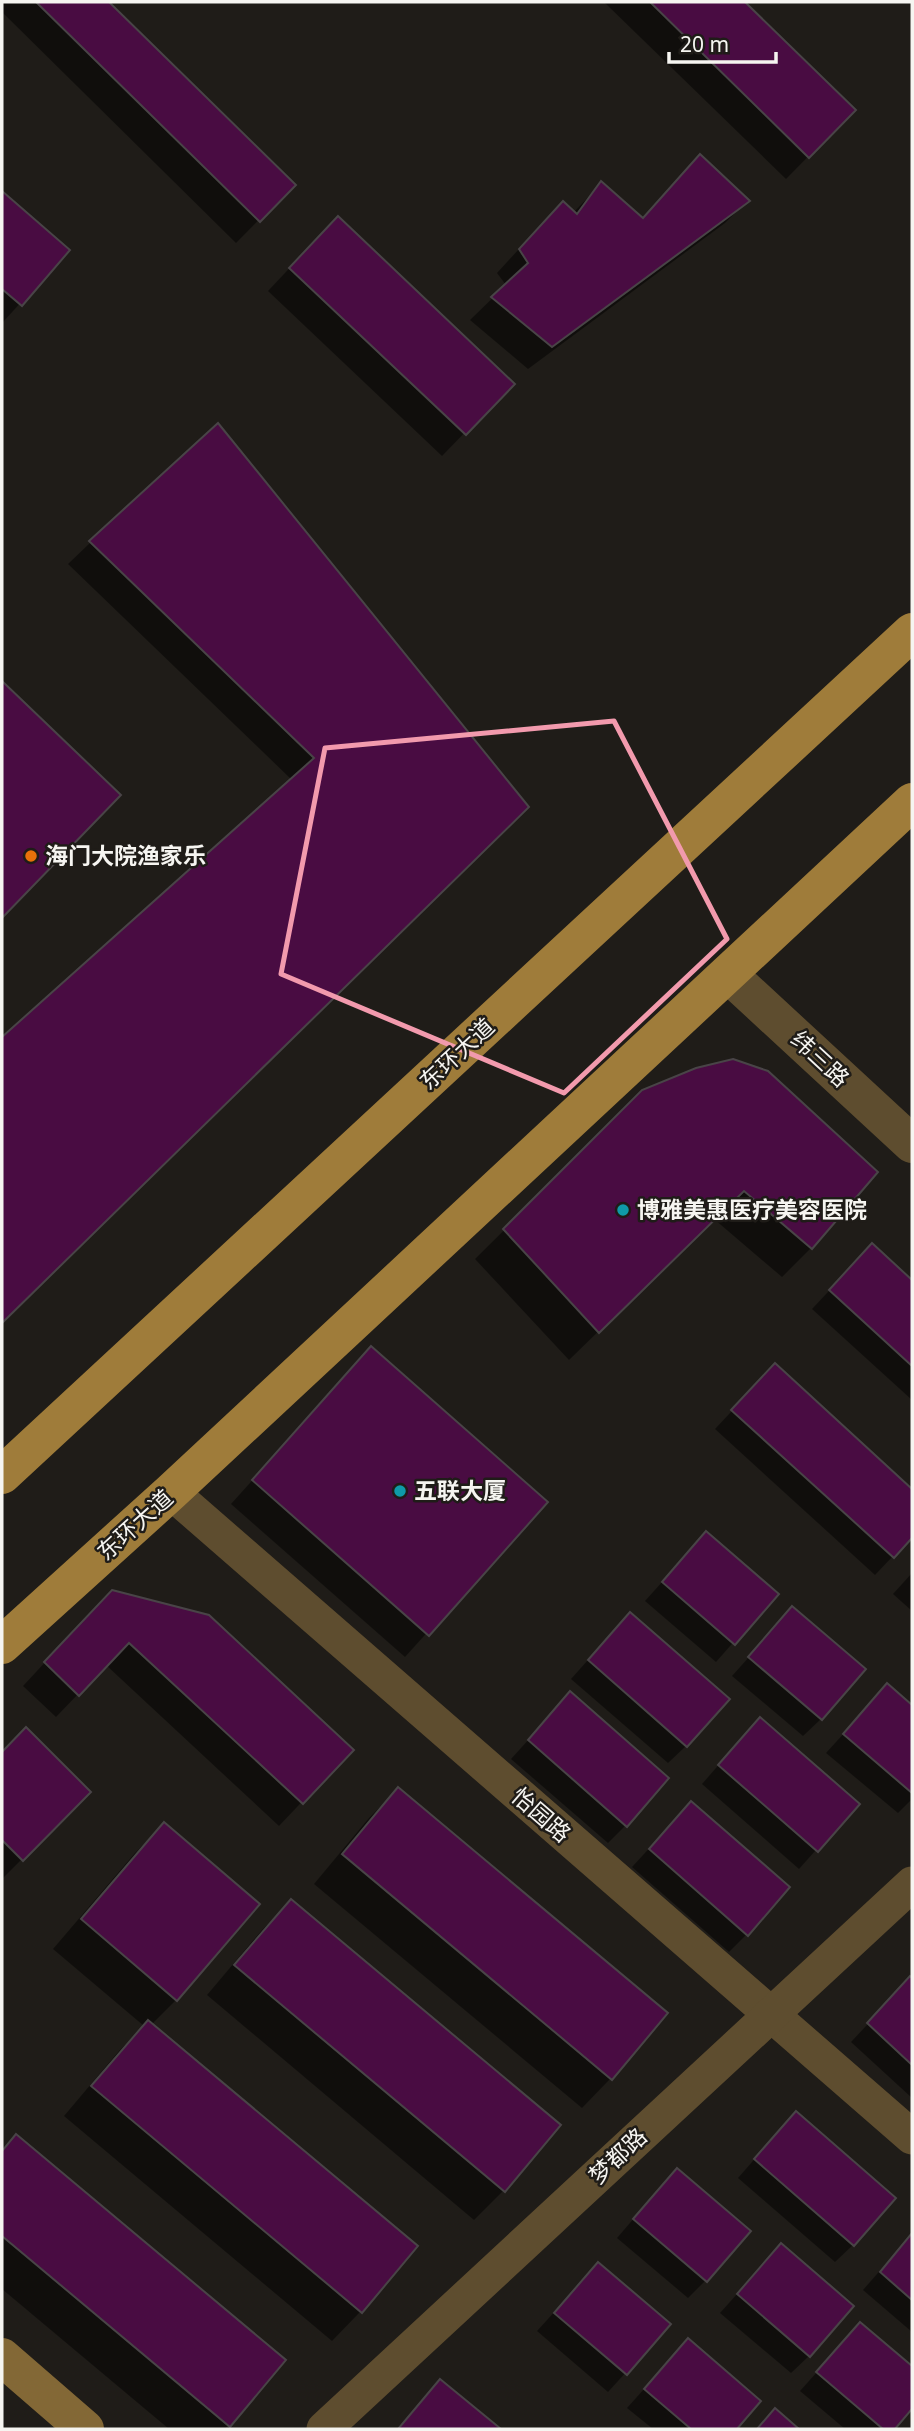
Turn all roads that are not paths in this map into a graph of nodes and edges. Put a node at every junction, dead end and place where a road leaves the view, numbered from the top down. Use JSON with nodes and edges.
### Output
{"nodes":[{"id":1,"x":912,"y":632,"type":"edge"},
{"id":2,"x":912,"y":802,"type":"edge"},
{"id":3,"x":728,"y":974,"type":"junction"},
{"id":4,"x":912,"y":1144,"type":"edge"},
{"id":5,"x":2,"y":1475,"type":"edge"},
{"id":6,"x":171,"y":1492,"type":"junction"},
{"id":7,"x":2,"y":1645,"type":"edge"},
{"id":8,"x":912,"y":1884,"type":"edge"},
{"id":9,"x":771,"y":2014,"type":"junction"},
{"id":10,"x":912,"y":2137,"type":"edge"},
{"id":11,"x":2,"y":2357,"type":"edge"},
{"id":12,"x":85,"y":2429,"type":"edge"},
{"id":13,"x":324,"y":2429,"type":"edge"}],
"edges":[{"from":1,"to":5,"type":"main road","name":"东环大道"},
{"from":2,"to":3,"type":"main road","name":"东环大道"},
{"from":3,"to":4,"type":"street","name":"纬三路"},
{"from":3,"to":6,"type":"main road","name":"东环大道"},
{"from":6,"to":7,"type":"main road","name":"东环大道"},
{"from":6,"to":9,"type":"street","name":"怡园路"},
{"from":8,"to":9,"type":"street","name":"梦都路"},
{"from":9,"to":10,"type":"street","name":"怡园路"},
{"from":9,"to":13,"type":"street","name":"梦都路"},
{"from":11,"to":12,"type":"main road"}]}
